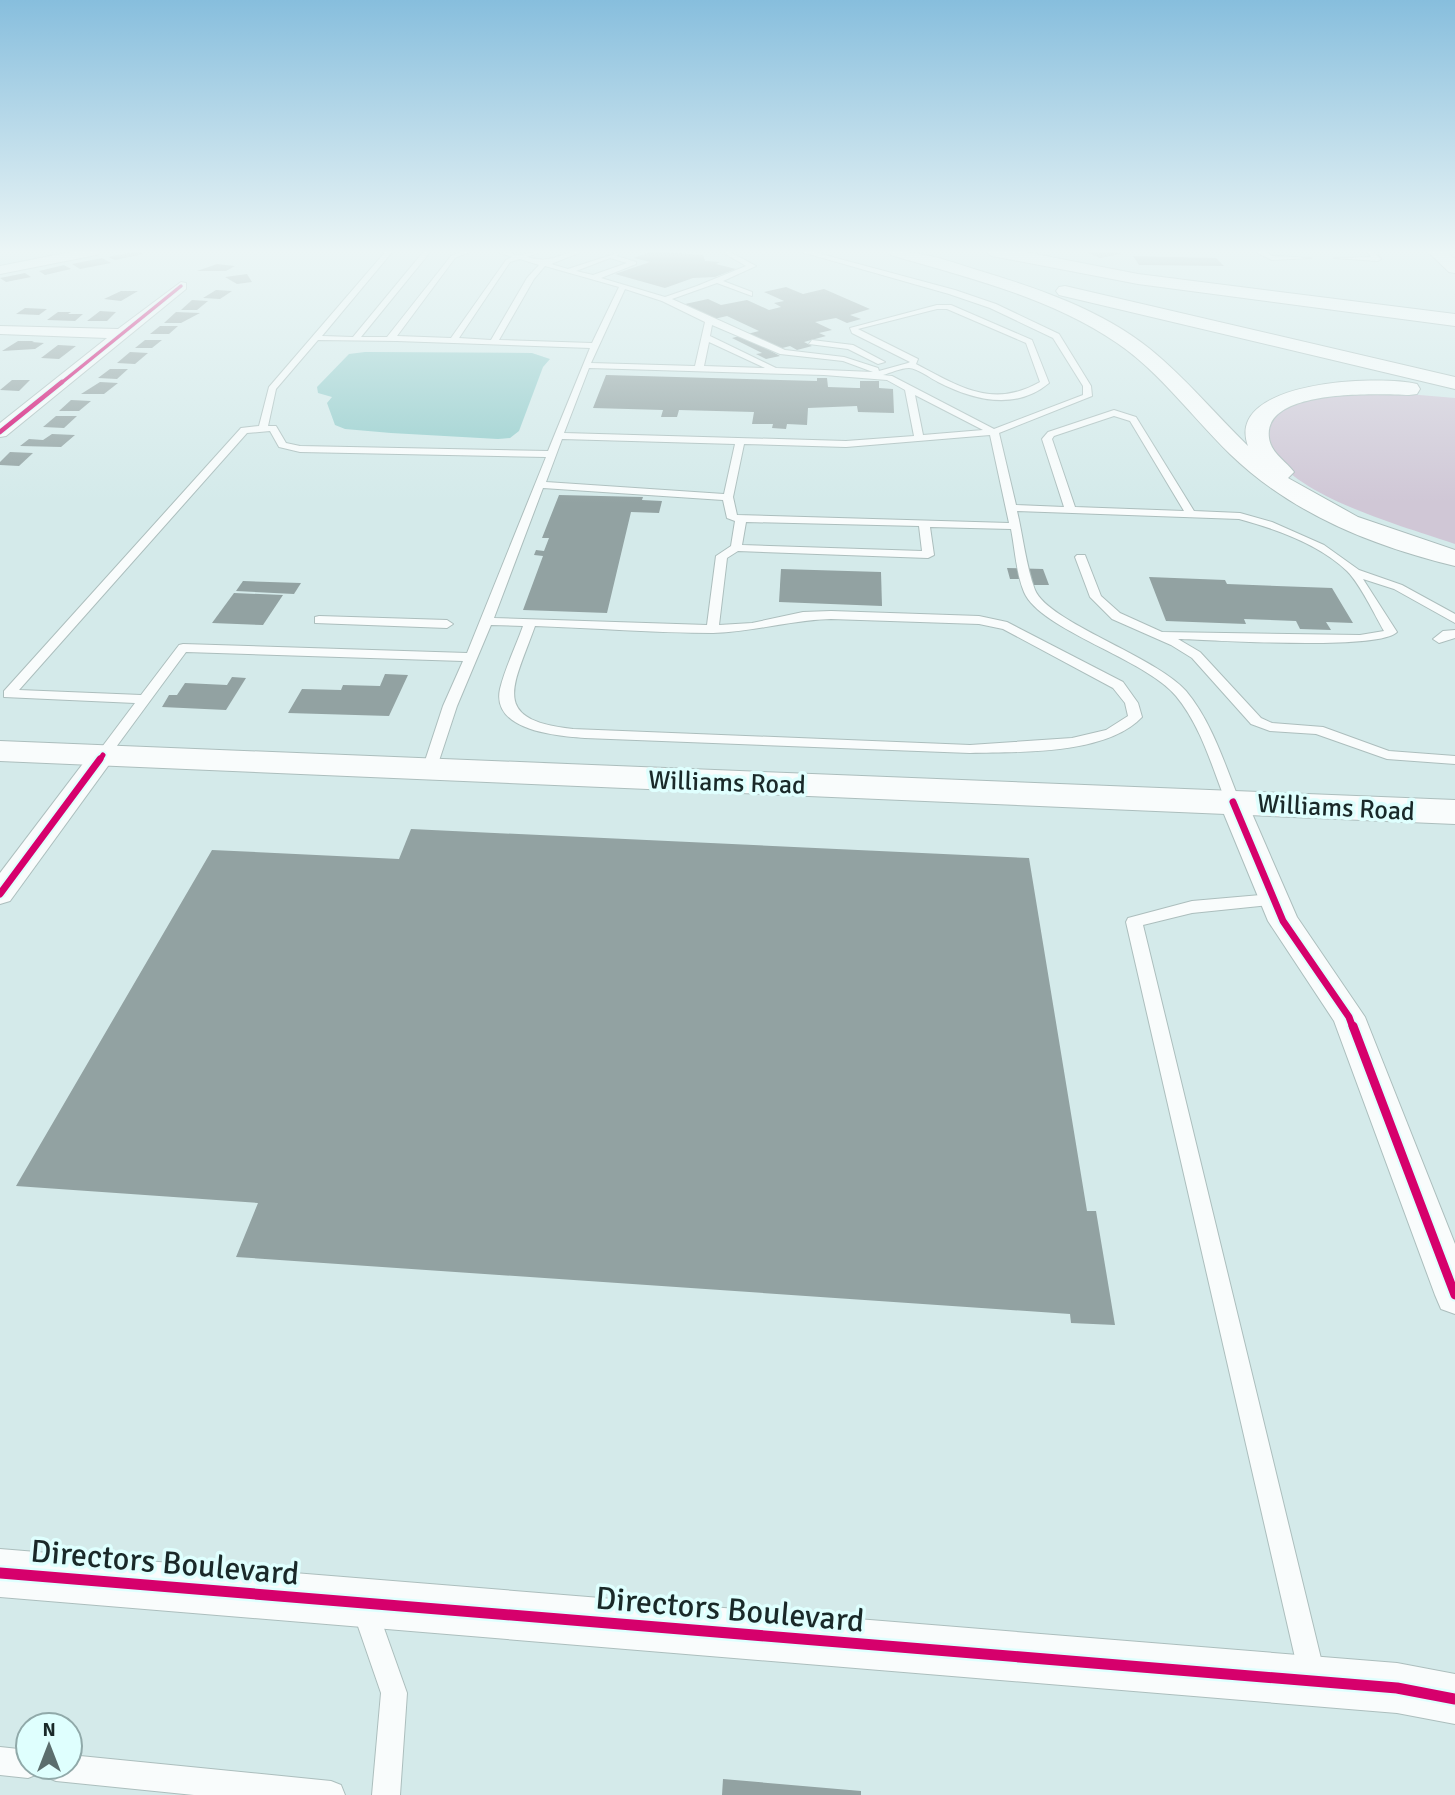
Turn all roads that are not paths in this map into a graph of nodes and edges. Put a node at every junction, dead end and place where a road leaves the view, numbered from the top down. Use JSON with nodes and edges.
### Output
{"nodes":[{"id":1,"x":121,"y":335,"type":"edge"},
{"id":2,"x":319,"y":335,"type":"edge"},
{"id":3,"x":359,"y":335,"type":"edge"},
{"id":4,"x":393,"y":335,"type":"edge"},
{"id":5,"x":457,"y":335,"type":"edge"},
{"id":6,"x":498,"y":335,"type":"edge"},
{"id":7,"x":600,"y":335,"type":"edge"},
{"id":8,"x":707,"y":335,"type":"edge"},
{"id":9,"x":742,"y":335,"type":"edge"},
{"id":10,"x":863,"y":335,"type":"edge"},
{"id":11,"x":1013,"y":335,"type":"edge"},
{"id":12,"x":1053,"y":335,"type":"edge"},
{"id":13,"x":1115,"y":335,"type":"edge"},
{"id":14,"x":1252,"y":335,"type":"edge"},
{"id":15,"x":316,"y":338,"type":"junction"},
{"id":16,"x":707,"y":338,"type":"junction"},
{"id":17,"x":355,"y":339,"type":"junction"},
{"id":18,"x":393,"y":340,"type":"junction"},
{"id":19,"x":452,"y":342,"type":"junction"},
{"id":20,"x":812,"y":342,"type":"dead end"},
{"id":21,"x":493,"y":343,"type":"junction"},
{"id":22,"x":595,"y":346,"type":"junction"},
{"id":23,"x":586,"y":365,"type":"junction"},
{"id":24,"x":911,"y":365,"type":"junction"},
{"id":25,"x":699,"y":368,"type":"junction"},
{"id":26,"x":896,"y":369,"type":"junction"},
{"id":27,"x":777,"y":370,"type":"junction"},
{"id":28,"x":876,"y":374,"type":"junction"},
{"id":29,"x":1455,"y":383,"type":"edge"},
{"id":30,"x":909,"y":388,"type":"junction"},
{"id":31,"x":1455,"y":394,"type":"edge"},
{"id":32,"x":11,"y":405,"type":"dead end"},
{"id":33,"x":32,"y":405,"type":"junction"},
{"id":34,"x":263,"y":427,"type":"junction"},
{"id":35,"x":0,"y":432,"type":"edge"},
{"id":36,"x":994,"y":432,"type":"junction"},
{"id":37,"x":558,"y":436,"type":"junction"},
{"id":38,"x":919,"y":439,"type":"junction"},
{"id":39,"x":740,"y":442,"type":"junction"},
{"id":40,"x":552,"y":454,"type":"junction"},
{"id":41,"x":540,"y":485,"type":"junction"},
{"id":42,"x":727,"y":497,"type":"junction"},
{"id":43,"x":1012,"y":508,"type":"junction"},
{"id":44,"x":1070,"y":511,"type":"junction"},
{"id":45,"x":1190,"y":513,"type":"junction"},
{"id":46,"x":741,"y":519,"type":"junction"},
{"id":47,"x":924,"y":524,"type":"junction"},
{"id":48,"x":1016,"y":526,"type":"junction"},
{"id":49,"x":736,"y":548,"type":"junction"},
{"id":50,"x":1455,"y":550,"type":"edge"},
{"id":51,"x":1082,"y":557,"type":"dead end"},
{"id":52,"x":1455,"y":558,"type":"edge"},
{"id":53,"x":1352,"y":570,"type":"junction"},
{"id":54,"x":1455,"y":619,"type":"edge"},
{"id":55,"x":319,"y":620,"type":"dead end"},
{"id":56,"x":486,"y":621,"type":"junction"},
{"id":57,"x":530,"y":623,"type":"junction"},
{"id":58,"x":447,"y":624,"type":"dead end"},
{"id":59,"x":713,"y":629,"type":"junction"},
{"id":60,"x":1161,"y":635,"type":"junction"},
{"id":61,"x":1455,"y":635,"type":"edge"},
{"id":62,"x":1439,"y":639,"type":"dead end"},
{"id":63,"x":469,"y":657,"type":"junction"},
{"id":64,"x":143,"y":699,"type":"junction"},
{"id":65,"x":0,"y":751,"type":"edge"},
{"id":66,"x":103,"y":755,"type":"junction"},
{"id":67,"x":1455,"y":760,"type":"edge"},
{"id":68,"x":429,"y":770,"type":"junction"},
{"id":69,"x":1233,"y":802,"type":"junction"},
{"id":70,"x":1455,"y":812,"type":"edge"},
{"id":71,"x":0,"y":894,"type":"edge"},
{"id":72,"x":1273,"y":900,"type":"junction"},
{"id":73,"x":1455,"y":1295,"type":"edge"},
{"id":74,"x":0,"y":1573,"type":"edge"},
{"id":75,"x":363,"y":1604,"type":"junction"},
{"id":76,"x":1313,"y":1681,"type":"junction"},
{"id":77,"x":1455,"y":1699,"type":"edge"},
{"id":78,"x":84,"y":1770,"type":"edge"},
{"id":79,"x":331,"y":1795,"type":"edge"},
{"id":80,"x":386,"y":1795,"type":"edge"}],
"edges":[{"from":1,"to":33,"type":"street"},
{"from":2,"to":15,"type":"lane"},
{"from":3,"to":17,"type":"lane"},
{"from":4,"to":18,"type":"lane"},
{"from":5,"to":19,"type":"lane"},
{"from":6,"to":21,"type":"lane"},
{"from":7,"to":22,"type":"lane"},
{"from":8,"to":16,"type":"lane"},
{"from":9,"to":28,"type":"lane"},
{"from":10,"to":24,"type":"lane"},
{"from":11,"to":24,"type":"lane"},
{"from":12,"to":36,"type":"lane"},
{"from":13,"to":52,"type":"main road"},
{"from":14,"to":29,"type":"main road"},
{"from":15,"to":17,"type":"lane"},
{"from":15,"to":34,"type":"lane"},
{"from":16,"to":25,"type":"lane"},
{"from":16,"to":27,"type":"lane"},
{"from":17,"to":18,"type":"lane"},
{"from":18,"to":19,"type":"lane"},
{"from":19,"to":21,"type":"lane"},
{"from":20,"to":26,"type":"lane"},
{"from":21,"to":22,"type":"lane"},
{"from":22,"to":23,"type":"lane"},
{"from":23,"to":25,"type":"lane"},
{"from":23,"to":37,"type":"lane"},
{"from":24,"to":26,"type":"lane"},
{"from":25,"to":27,"type":"lane"},
{"from":26,"to":28,"type":"lane"},
{"from":27,"to":28,"type":"lane"},
{"from":28,"to":30,"type":"lane"},
{"from":30,"to":36,"type":"lane"},
{"from":30,"to":38,"type":"lane"},
{"from":31,"to":50,"type":"main road"},
{"from":32,"to":33,"type":"street"},
{"from":33,"to":35,"type":"street"},
{"from":34,"to":40,"type":"lane"},
{"from":34,"to":64,"type":"lane"},
{"from":36,"to":38,"type":"lane"},
{"from":36,"to":43,"type":"lane"},
{"from":37,"to":39,"type":"lane"},
{"from":37,"to":40,"type":"lane"},
{"from":38,"to":39,"type":"lane"},
{"from":39,"to":42,"type":"lane"},
{"from":40,"to":41,"type":"lane"},
{"from":41,"to":42,"type":"lane"},
{"from":41,"to":56,"type":"lane"},
{"from":42,"to":46,"type":"lane"},
{"from":43,"to":44,"type":"lane"},
{"from":43,"to":48,"type":"lane"},
{"from":44,"to":45,"type":"lane"},
{"from":44,"to":45,"type":"lane"},
{"from":45,"to":53,"type":"lane"},
{"from":46,"to":47,"type":"lane"},
{"from":46,"to":49,"type":"lane"},
{"from":47,"to":48,"type":"lane"},
{"from":47,"to":49,"type":"lane"},
{"from":48,"to":69,"type":"lane"},
{"from":49,"to":59,"type":"lane"},
{"from":51,"to":60,"type":"lane"},
{"from":53,"to":54,"type":"lane"},
{"from":53,"to":60,"type":"lane"},
{"from":55,"to":58,"type":"lane"},
{"from":56,"to":57,"type":"lane"},
{"from":56,"to":63,"type":"lane"},
{"from":57,"to":59,"type":"lane"},
{"from":57,"to":59,"type":"lane"},
{"from":60,"to":67,"type":"lane"},
{"from":61,"to":62,"type":"lane"},
{"from":63,"to":64,"type":"lane"},
{"from":63,"to":68,"type":"lane"},
{"from":64,"to":66,"type":"lane"},
{"from":65,"to":66,"type":"main road","name":"Williams Road"},
{"from":66,"to":68,"type":"main road","name":"Williams Road"},
{"from":66,"to":71,"type":"street"},
{"from":68,"to":69,"type":"main road","name":"Williams Road"},
{"from":69,"to":70,"type":"main road","name":"Williams Road"},
{"from":69,"to":72,"type":"street"},
{"from":72,"to":73,"type":"street"},
{"from":72,"to":76,"type":"lane"},
{"from":74,"to":75,"type":"street","name":"Directors Boulevard"},
{"from":75,"to":76,"type":"street","name":"Directors Boulevard"},
{"from":75,"to":80,"type":"lane"},
{"from":76,"to":77,"type":"street","name":"Directors Boulevard"},
{"from":78,"to":79,"type":"lane"}]}
